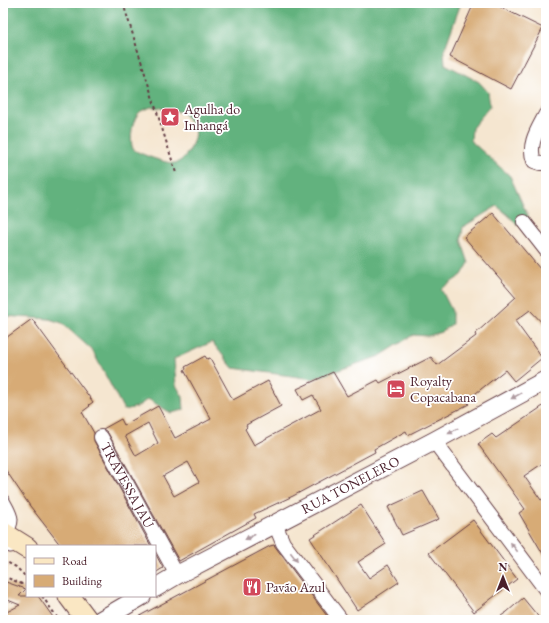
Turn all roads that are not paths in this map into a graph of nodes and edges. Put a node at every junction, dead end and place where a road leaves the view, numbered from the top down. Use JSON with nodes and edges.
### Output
{"nodes":[{"id":1,"x":546,"y":114,"type":"edge"},
{"id":2,"x":546,"y":163,"type":"edge"},
{"id":3,"x":524,"y":222,"type":"dead end"},
{"id":4,"x":546,"y":250,"type":"edge"},
{"id":5,"x":546,"y":380,"type":"edge"},
{"id":6,"x":101,"y":436,"type":"dead end"},
{"id":7,"x":434,"y":441,"type":"junction"},
{"id":8,"x":3,"y":502,"type":"edge"},
{"id":9,"x":275,"y":524,"type":"junction"},
{"id":10,"x":4,"y":538,"type":"edge"},
{"id":11,"x":26,"y":547,"type":"edge"},
{"id":12,"x":177,"y":575,"type":"junction"},
{"id":13,"x":156,"y":587,"type":"edge"},
{"id":14,"x":546,"y":590,"type":"edge"},
{"id":15,"x":70,"y":597,"type":"edge"},
{"id":16,"x":140,"y":597,"type":"edge"},
{"id":17,"x":87,"y":620,"type":"edge"},
{"id":18,"x":101,"y":620,"type":"edge"},
{"id":19,"x":341,"y":620,"type":"edge"}],
"edges":[{"from":1,"to":2,"type":"street"},
{"from":3,"to":4,"type":"street"},
{"from":5,"to":7,"type":"street","name":"RUA TONELERO","one_way":true},
{"from":6,"to":12,"type":"street","name":"TRAVESSA JAÚ"},
{"from":7,"to":9,"type":"street","name":"RUA TONELERO"},
{"from":14,"to":7,"type":"street","one_way":true},
{"from":8,"to":10,"type":"street"},
{"from":9,"to":12,"type":"street","name":"RUA TONELERO","one_way":true},
{"from":9,"to":19,"type":"street","one_way":true},
{"from":10,"to":11,"type":"main road"},
{"from":12,"to":13,"type":"street","name":"RUA TONELERO"},
{"from":15,"to":17,"type":"main road"},
{"from":16,"to":18,"type":"street"}]}
